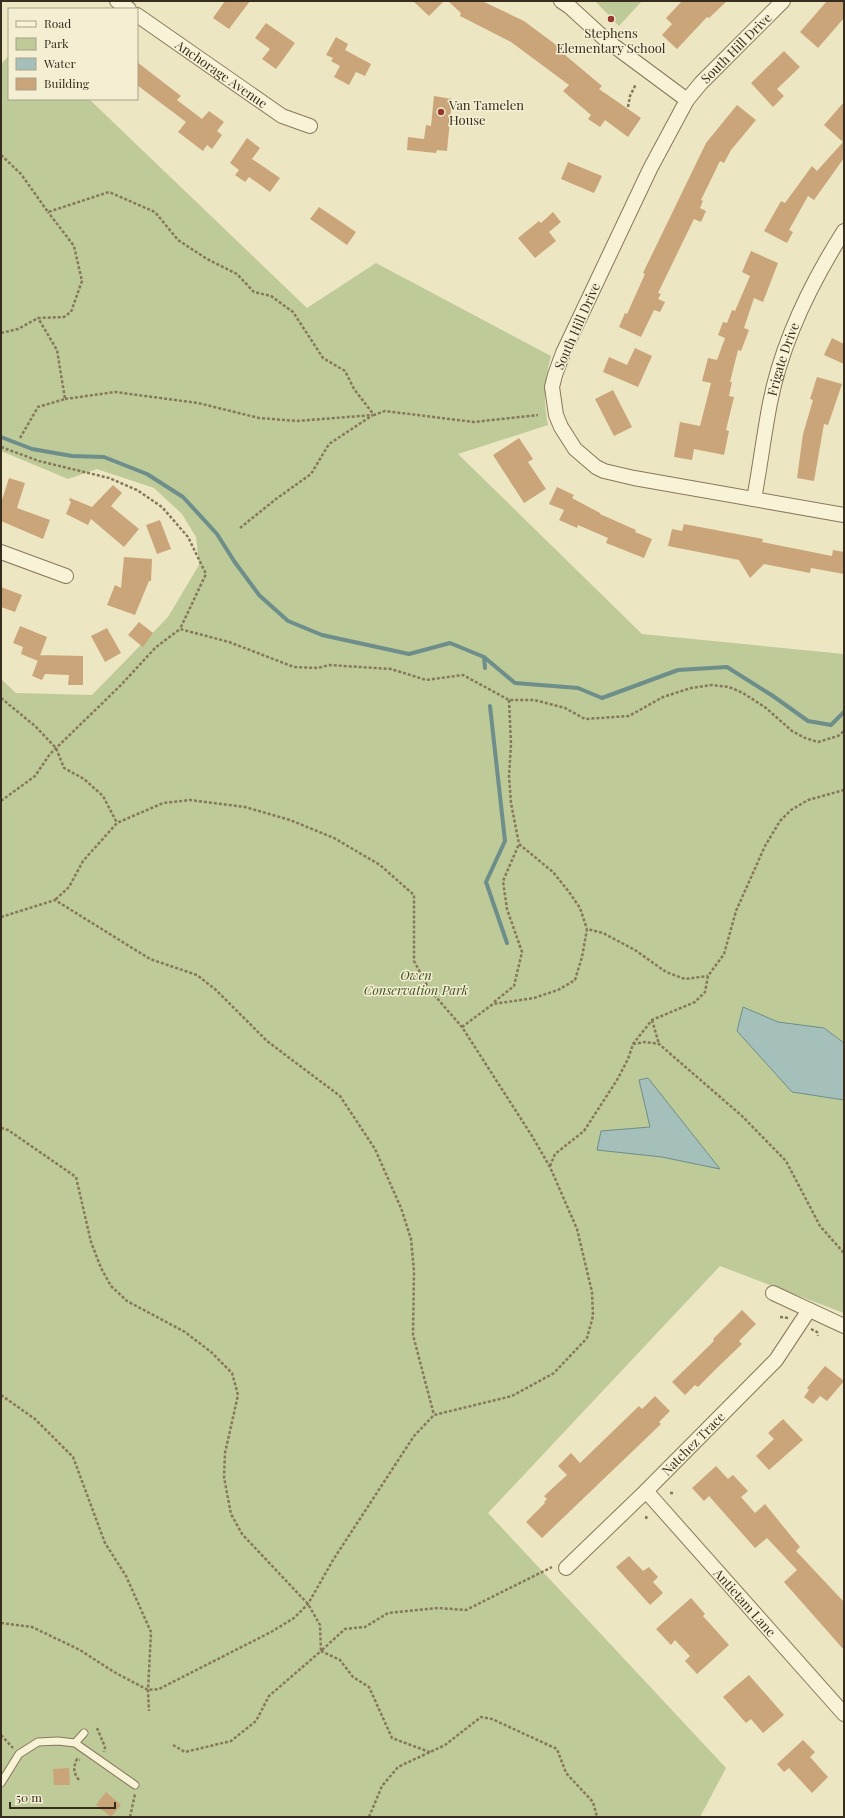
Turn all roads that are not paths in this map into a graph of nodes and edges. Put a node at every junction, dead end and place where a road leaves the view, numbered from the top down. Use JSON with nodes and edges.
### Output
{"nodes":[{"id":1,"x":117,"y":1,"type":"edge"},
{"id":2,"x":560,"y":1,"type":"edge"},
{"id":3,"x":783,"y":1,"type":"edge"},
{"id":4,"x":128,"y":8,"type":"edge"},
{"id":5,"x":138,"y":16,"type":"edge"},
{"id":6,"x":687,"y":100,"type":"junction"},
{"id":7,"x":310,"y":126,"type":"dead end"},
{"id":8,"x":844,"y":231,"type":"edge"},
{"id":9,"x":754,"y":499,"type":"junction"},
{"id":10,"x":844,"y":515,"type":"edge"},
{"id":11,"x":1,"y":552,"type":"edge"},
{"id":12,"x":66,"y":576,"type":"dead end"},
{"id":13,"x":773,"y":1293,"type":"dead end"},
{"id":14,"x":809,"y":1310,"type":"junction"},
{"id":15,"x":844,"y":1326,"type":"edge"},
{"id":16,"x":646,"y":1491,"type":"junction"},
{"id":17,"x":566,"y":1568,"type":"road end"},
{"id":18,"x":844,"y":1714,"type":"edge"},
{"id":19,"x":84,"y":1733,"type":"dead end"},
{"id":20,"x":75,"y":1743,"type":"junction"},
{"id":21,"x":1,"y":1783,"type":"edge"},
{"id":22,"x":135,"y":1785,"type":"road end"}],
"edges":[{"from":1,"to":4,"type":"street"},
{"from":2,"to":6,"type":"street"},
{"from":3,"to":6,"type":"street","name":"South Hill Drive"},
{"from":5,"to":7,"type":"street","name":"Anchorage Avenue"},
{"from":6,"to":9,"type":"street","name":"South Hill Drive"},
{"from":8,"to":9,"type":"street","name":"Frigate Drive"},
{"from":9,"to":10,"type":"street","name":"South Hill Drive"},
{"from":11,"to":12,"type":"street"},
{"from":13,"to":14,"type":"street"},
{"from":14,"to":15,"type":"street"},
{"from":14,"to":16,"type":"street","name":"Natchez Trace"},
{"from":16,"to":17,"type":"street","name":"Natchez Trace"},
{"from":16,"to":18,"type":"street","name":"Antietam Lane"},
{"from":19,"to":20,"type":"lane"},
{"from":20,"to":21,"type":"lane"},
{"from":20,"to":22,"type":"lane"}]}
